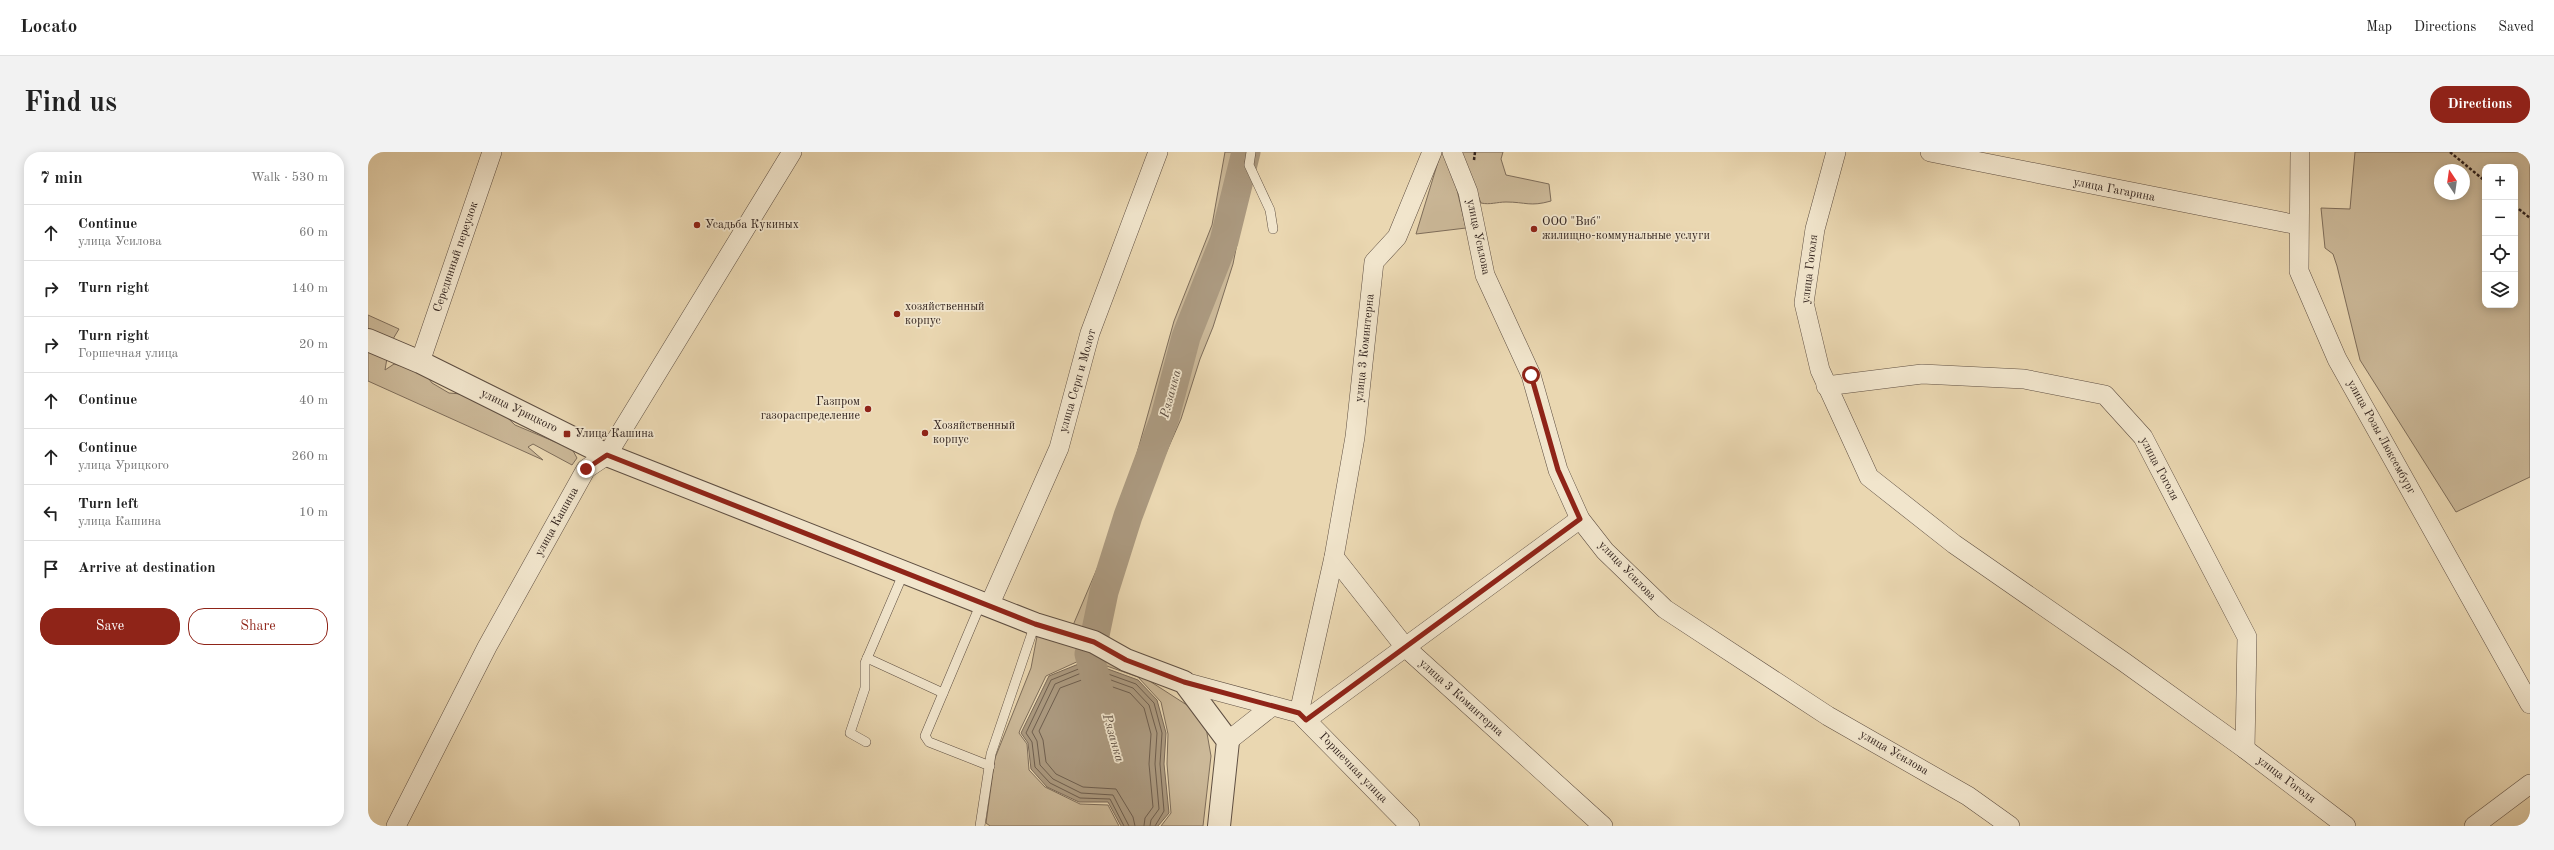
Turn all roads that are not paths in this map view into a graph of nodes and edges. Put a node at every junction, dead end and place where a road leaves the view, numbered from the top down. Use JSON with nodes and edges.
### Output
{"nodes":[{"id":1,"x":492,"y":152,"type":"edge"},
{"id":2,"x":792,"y":152,"type":"edge"},
{"id":3,"x":1158,"y":152,"type":"edge"},
{"id":4,"x":1251,"y":152,"type":"edge"},
{"id":5,"x":1432,"y":152,"type":"edge"},
{"id":6,"x":1452,"y":152,"type":"edge"},
{"id":7,"x":1836,"y":152,"type":"edge"},
{"id":8,"x":1930,"y":152,"type":"edge"},
{"id":9,"x":2300,"y":152,"type":"edge"},
{"id":10,"x":2298,"y":225,"type":"junction"},
{"id":11,"x":1273,"y":229,"type":"dead end"},
{"id":12,"x":368,"y":340,"type":"edge"},
{"id":13,"x":420,"y":362,"type":"junction"},
{"id":14,"x":1826,"y":386,"type":"junction"},
{"id":15,"x":607,"y":455,"type":"junction"},
{"id":16,"x":1580,"y":519,"type":"junction"},
{"id":17,"x":1334,"y":557,"type":"junction"},
{"id":18,"x":904,"y":572,"type":"junction"},
{"id":19,"x":985,"y":605,"type":"junction"},
{"id":20,"x":1035,"y":624,"type":"junction"},
{"id":21,"x":1405,"y":647,"type":"junction"},
{"id":22,"x":867,"y":658,"type":"junction"},
{"id":23,"x":1184,"y":682,"type":"junction"},
{"id":24,"x":943,"y":693,"type":"junction"},
{"id":25,"x":2530,"y":704,"type":"edge"},
{"id":26,"x":1271,"y":707,"type":"junction"},
{"id":27,"x":1303,"y":717,"type":"junction"},
{"id":28,"x":1228,"y":741,"type":"junction"},
{"id":29,"x":866,"y":742,"type":"dead end"},
{"id":30,"x":2245,"y":749,"type":"junction"},
{"id":31,"x":990,"y":766,"type":"junction"},
{"id":32,"x":2530,"y":784,"type":"edge"},
{"id":33,"x":396,"y":826,"type":"edge"},
{"id":34,"x":980,"y":826,"type":"edge"},
{"id":35,"x":1218,"y":826,"type":"edge"},
{"id":36,"x":1410,"y":826,"type":"edge"},
{"id":37,"x":1603,"y":826,"type":"edge"},
{"id":38,"x":2010,"y":826,"type":"edge"},
{"id":39,"x":2346,"y":826,"type":"edge"},
{"id":40,"x":2474,"y":826,"type":"edge"}],
"edges":[{"from":1,"to":13,"type":"street","name":"Серединный переулок"},
{"from":2,"to":15,"type":"street","name":"улица Кашина"},
{"from":3,"to":19,"type":"street","name":"улица Серп и Молот"},
{"from":4,"to":11,"type":"lane"},
{"from":5,"to":17,"type":"street","name":"улица 3 Коминтерна"},
{"from":6,"to":16,"type":"street","name":"улица Усилова"},
{"from":7,"to":14,"type":"street","name":"улица Гоголя"},
{"from":8,"to":10,"type":"street","name":"улица Гагарина"},
{"from":9,"to":10,"type":"street","name":"улица Розы Люксембург"},
{"from":10,"to":25,"type":"street","name":"улица Розы Люксембург"},
{"from":12,"to":13,"type":"street","name":"улица Урицкого"},
{"from":13,"to":15,"type":"street","name":"улица Урицкого"},
{"from":14,"to":30,"type":"street","name":"улица Гоголя"},
{"from":14,"to":30,"type":"street","name":"улица Гоголя"},
{"from":15,"to":18,"type":"street","name":"улица Урицкого"},
{"from":15,"to":33,"type":"street","name":"улица Кашина"},
{"from":16,"to":21,"type":"street"},
{"from":16,"to":38,"type":"street","name":"улица Усилова"},
{"from":17,"to":21,"type":"street","name":"улица 3 Коминтерна"},
{"from":17,"to":27,"type":"street","name":"улица 3 Коминтерна"},
{"from":18,"to":19,"type":"street","name":"улица Урицкого"},
{"from":18,"to":22,"type":"lane"},
{"from":19,"to":20,"type":"street","name":"улица Урицкого"},
{"from":19,"to":24,"type":"lane"},
{"from":20,"to":23,"type":"street","name":"улица Урицкого"},
{"from":20,"to":31,"type":"lane"},
{"from":21,"to":27,"type":"street"},
{"from":21,"to":37,"type":"street","name":"улица 3 Коминтерна"},
{"from":22,"to":24,"type":"lane"},
{"from":22,"to":29,"type":"lane"},
{"from":23,"to":26,"type":"street"},
{"from":23,"to":28,"type":"street"},
{"from":24,"to":31,"type":"lane"},
{"from":26,"to":27,"type":"street"},
{"from":26,"to":28,"type":"street"},
{"from":27,"to":36,"type":"street","name":"Горшечная улица"},
{"from":28,"to":35,"type":"street"},
{"from":30,"to":39,"type":"street","name":"улица Гоголя"},
{"from":31,"to":34,"type":"lane"},
{"from":32,"to":40,"type":"street"}]}
